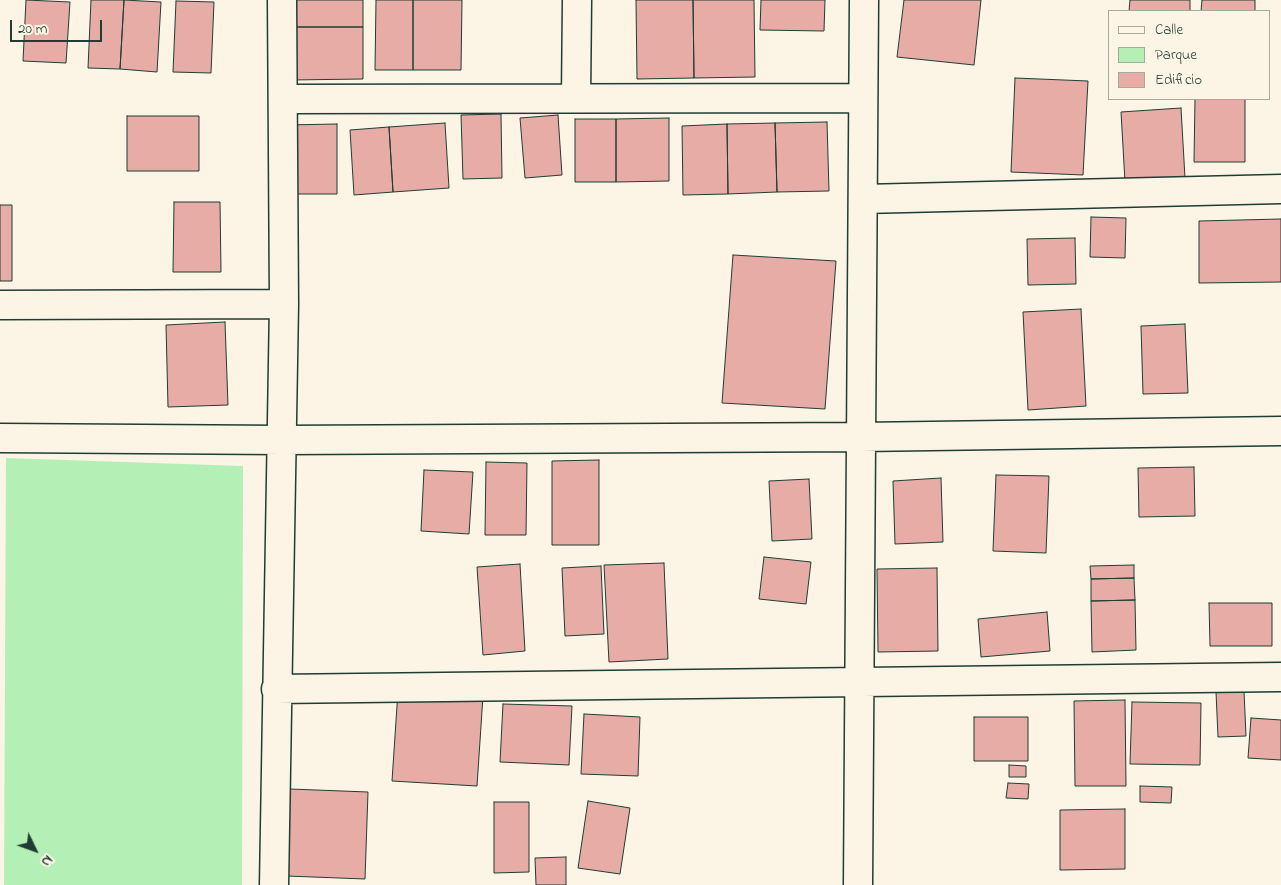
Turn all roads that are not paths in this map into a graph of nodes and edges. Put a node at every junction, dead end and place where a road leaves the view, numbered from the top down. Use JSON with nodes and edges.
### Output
{"nodes":[{"id":1,"x":282,"y":0,"type":"edge"},
{"id":2,"x":577,"y":0,"type":"edge"},
{"id":3,"x":864,"y":0,"type":"edge"},
{"id":4,"x":576,"y":98,"type":"junction"},
{"id":5,"x":863,"y":98,"type":"junction"},
{"id":6,"x":283,"y":99,"type":"junction"},
{"id":7,"x":1281,"y":190,"type":"edge"},
{"id":8,"x":863,"y":199,"type":"junction"},
{"id":9,"x":284,"y":304,"type":"junction"},
{"id":10,"x":0,"y":305,"type":"edge"},
{"id":11,"x":1281,"y":431,"type":"edge"},
{"id":12,"x":861,"y":437,"type":"junction"},
{"id":13,"x":0,"y":438,"type":"edge"},
{"id":14,"x":282,"y":440,"type":"junction"},
{"id":15,"x":1281,"y":677,"type":"edge"},
{"id":16,"x":860,"y":682,"type":"junction"},
{"id":17,"x":276,"y":689,"type":"junction"},
{"id":18,"x":274,"y":885,"type":"edge"},
{"id":19,"x":858,"y":885,"type":"edge"}],
"edges":[{"from":1,"to":6,"type":"street"},
{"from":2,"to":4,"type":"street"},
{"from":3,"to":5,"type":"street"},
{"from":4,"to":5,"type":"street"},
{"from":4,"to":6,"type":"street"},
{"from":5,"to":8,"type":"street"},
{"from":6,"to":9,"type":"street"},
{"from":7,"to":8,"type":"street"},
{"from":8,"to":12,"type":"street"},
{"from":9,"to":10,"type":"street"},
{"from":9,"to":14,"type":"street"},
{"from":11,"to":12,"type":"street"},
{"from":12,"to":14,"type":"street"},
{"from":12,"to":16,"type":"street"},
{"from":13,"to":14,"type":"street"},
{"from":14,"to":17,"type":"street"},
{"from":15,"to":16,"type":"street"},
{"from":16,"to":17,"type":"street"},
{"from":16,"to":19,"type":"street"},
{"from":17,"to":18,"type":"street"}]}
